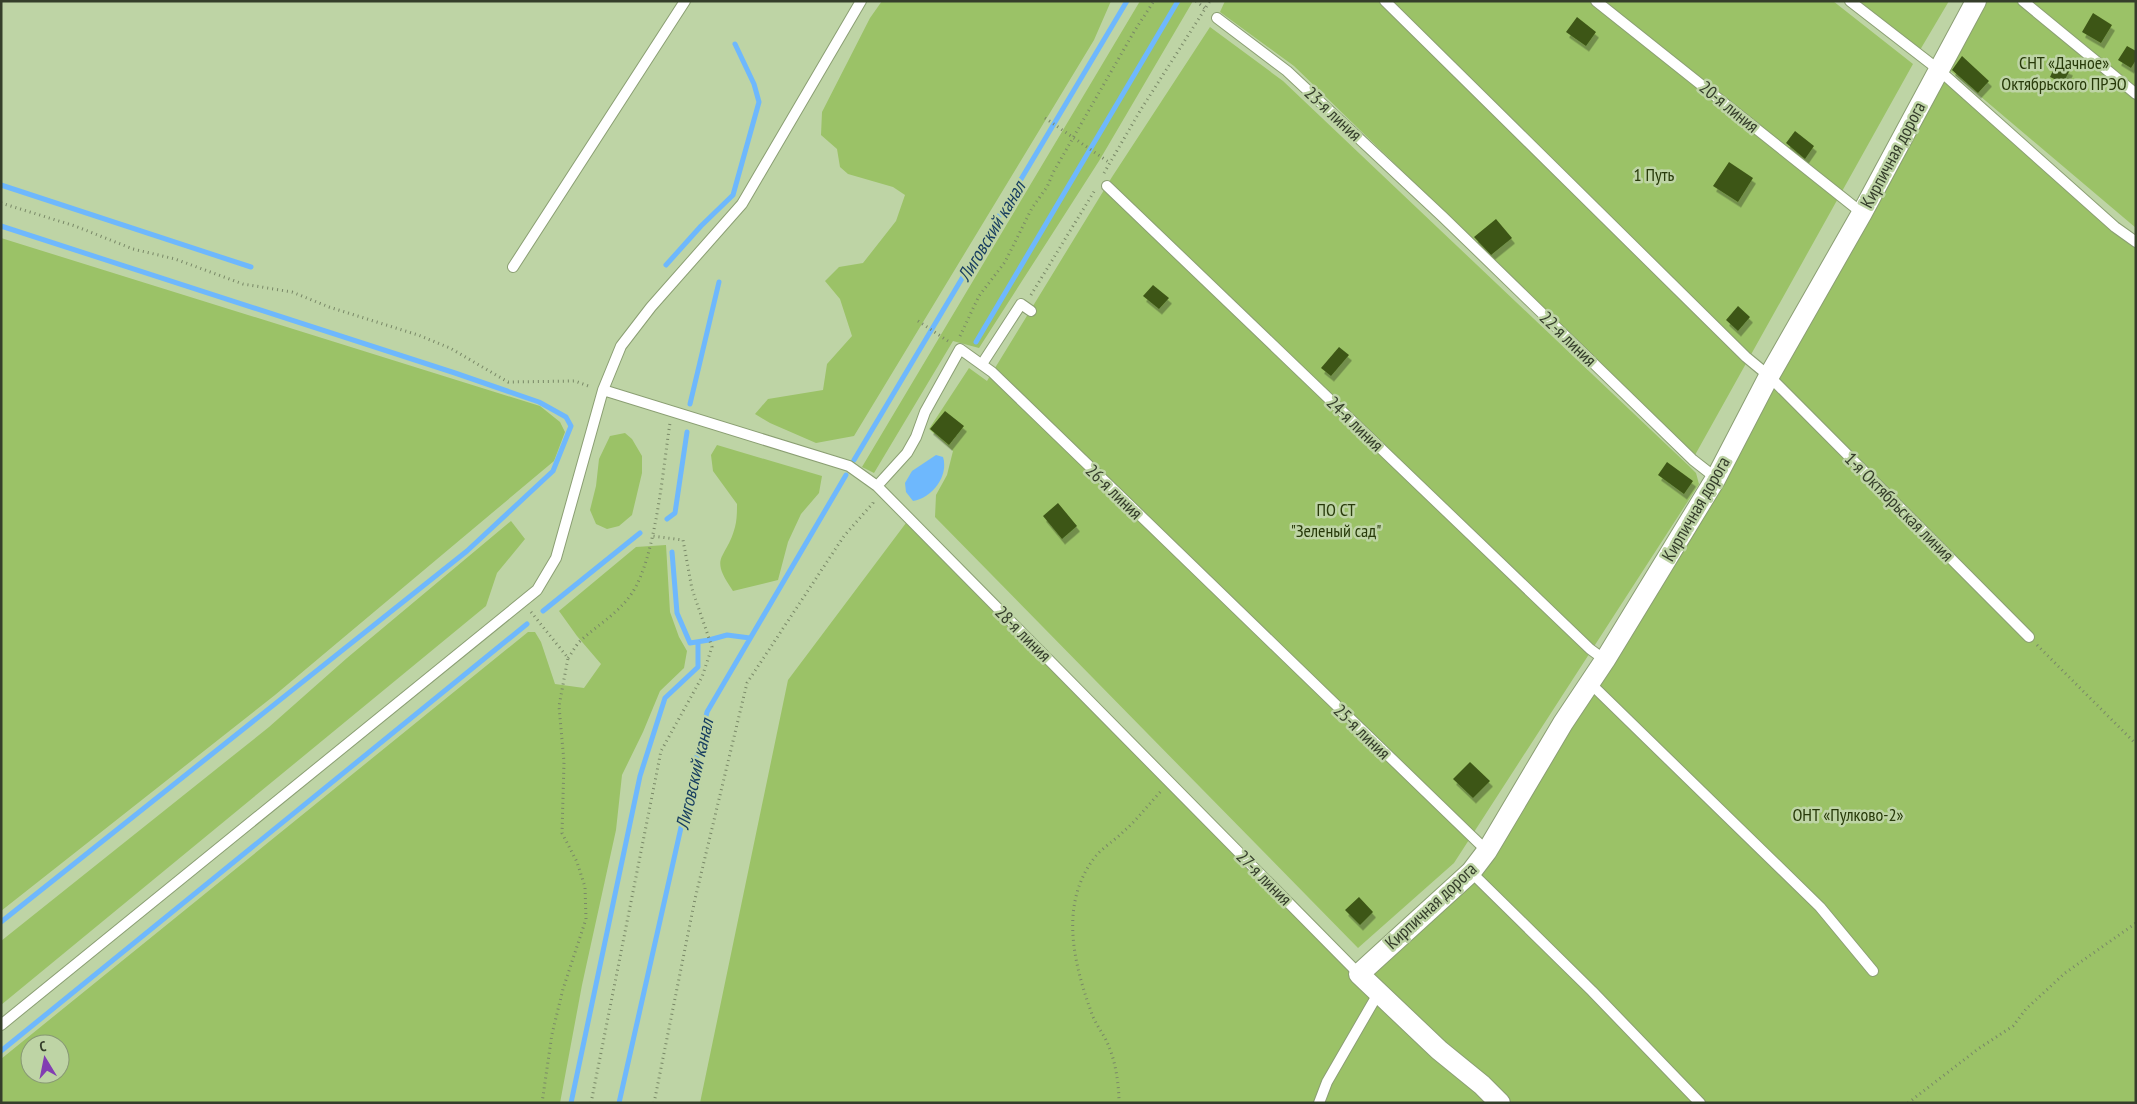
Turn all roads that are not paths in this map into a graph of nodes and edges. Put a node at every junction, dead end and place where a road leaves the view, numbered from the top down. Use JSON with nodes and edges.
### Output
{"nodes":[{"id":1,"x":861,"y":1,"type":"edge"},
{"id":2,"x":1385,"y":1,"type":"edge"},
{"id":3,"x":1596,"y":1,"type":"edge"},
{"id":4,"x":1850,"y":1,"type":"edge"},
{"id":5,"x":1976,"y":1,"type":"edge"},
{"id":6,"x":2023,"y":1,"type":"edge"},
{"id":7,"x":681,"y":3,"type":"edge"},
{"id":8,"x":1217,"y":18,"type":"dead end"},
{"id":9,"x":1939,"y":70,"type":"junction"},
{"id":10,"x":2136,"y":94,"type":"edge"},
{"id":11,"x":1104,"y":184,"type":"road end"},
{"id":12,"x":1862,"y":213,"type":"junction"},
{"id":13,"x":1444,"y":218,"type":"joint"},
{"id":14,"x":2136,"y":242,"type":"edge"},
{"id":15,"x":513,"y":267,"type":"dead end"},
{"id":16,"x":1031,"y":311,"type":"dead end"},
{"id":17,"x":982,"y":364,"type":"junction"},
{"id":18,"x":1770,"y":376,"type":"junction"},
{"id":19,"x":603,"y":390,"type":"junction"},
{"id":20,"x":1716,"y":478,"type":"junction"},
{"id":21,"x":876,"y":486,"type":"junction"},
{"id":22,"x":1237,"y":611,"type":"joint"},
{"id":23,"x":2029,"y":637,"type":"road end"},
{"id":24,"x":1605,"y":660,"type":"junction"},
{"id":25,"x":1590,"y":683,"type":"junction"},
{"id":26,"x":1169,"y":782,"type":"joint"},
{"id":27,"x":1487,"y":852,"type":"junction"},
{"id":28,"x":1471,"y":872,"type":"junction"},
{"id":29,"x":1873,"y":971,"type":"dead end"},
{"id":30,"x":1359,"y":974,"type":"junction"},
{"id":31,"x":1379,"y":992,"type":"junction"},
{"id":32,"x":1,"y":1026,"type":"edge"},
{"id":33,"x":1319,"y":1103,"type":"edge"},
{"id":34,"x":1500,"y":1103,"type":"edge"},
{"id":35,"x":1700,"y":1103,"type":"edge"}],
"edges":[{"from":1,"to":19,"type":"lane"},
{"from":2,"to":18,"type":"lane","name":"1-я Октябрьская линия"},
{"from":3,"to":12,"type":"lane","name":"20-я линия"},
{"from":4,"to":9,"type":"lane"},
{"from":5,"to":9,"type":"street","name":"Кирпичная дорога"},
{"from":6,"to":10,"type":"lane"},
{"from":7,"to":15,"type":"lane"},
{"from":8,"to":13,"type":"lane","name":"23-я линия"},
{"from":9,"to":12,"type":"street","name":"Кирпичная дорога"},
{"from":9,"to":14,"type":"lane"},
{"from":11,"to":24,"type":"lane","name":"24-я линия"},
{"from":12,"to":18,"type":"street","name":"Кирпичная дорога"},
{"from":13,"to":20,"type":"lane","name":"22-я линия"},
{"from":16,"to":17,"type":"lane"},
{"from":17,"to":21,"type":"lane","name":"26-я линия"},
{"from":17,"to":22,"type":"lane","name":"26-я линия"},
{"from":18,"to":20,"type":"street","name":"Кирпичная дорога"},
{"from":18,"to":23,"type":"lane","name":"1-я Октябрьская линия"},
{"from":19,"to":21,"type":"lane","name":"28-я линия"},
{"from":19,"to":32,"type":"lane"},
{"from":20,"to":24,"type":"street","name":"Кирпичная дорога"},
{"from":21,"to":26,"type":"lane","name":"28-я линия"},
{"from":22,"to":27,"type":"lane","name":"25-я линия"},
{"from":24,"to":25,"type":"street","name":"Кирпичная дорога"},
{"from":25,"to":27,"type":"street","name":"Кирпичная дорога"},
{"from":25,"to":29,"type":"lane"},
{"from":26,"to":30,"type":"lane","name":"27-я линия"},
{"from":27,"to":28,"type":"street","name":"Кирпичная дорога"},
{"from":28,"to":30,"type":"street","name":"Кирпичная дорога"},
{"from":28,"to":35,"type":"lane"},
{"from":30,"to":31,"type":"street"},
{"from":31,"to":33,"type":"lane"},
{"from":31,"to":34,"type":"street"}]}
